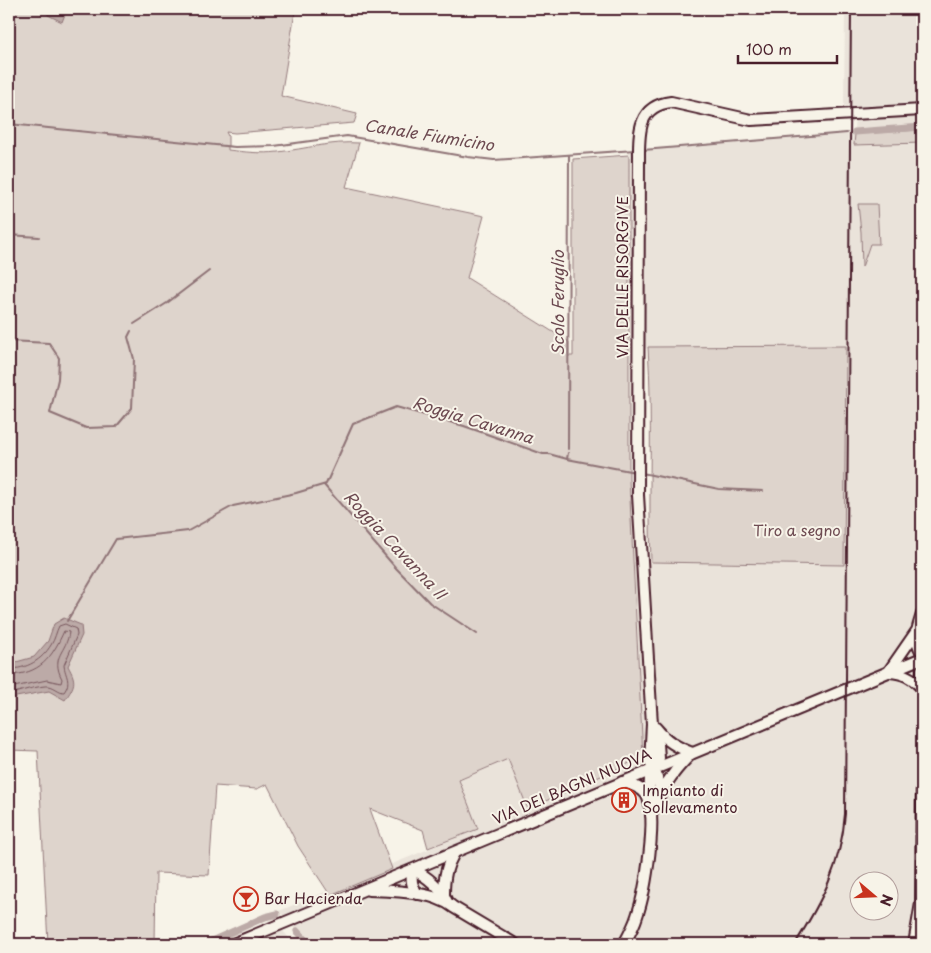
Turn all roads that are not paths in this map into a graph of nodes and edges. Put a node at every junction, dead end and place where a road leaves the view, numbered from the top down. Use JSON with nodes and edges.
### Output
{"nodes":[{"id":1,"x":922,"y":110,"type":"edge"},
{"id":2,"x":922,"y":614,"type":"edge"},
{"id":3,"x":916,"y":632,"type":"junction"},
{"id":4,"x":922,"y":653,"type":"edge"},
{"id":5,"x":922,"y":658,"type":"edge"},
{"id":6,"x":922,"y":669,"type":"edge"},
{"id":7,"x":889,"y":672,"type":"junction"},
{"id":8,"x":922,"y":692,"type":"edge"},
{"id":9,"x":652,"y":724,"type":"junction"},
{"id":10,"x":692,"y":753,"type":"junction"},
{"id":11,"x":654,"y":769,"type":"junction"},
{"id":12,"x":622,"y":782,"type":"junction"},
{"id":13,"x":922,"y":785,"type":"edge"},
{"id":14,"x":661,"y":790,"type":"junction"},
{"id":15,"x":649,"y":800,"type":"junction"},
{"id":16,"x":651,"y":816,"type":"junction"},
{"id":17,"x":454,"y":853,"type":"junction"},
{"id":18,"x":413,"y":870,"type":"junction"},
{"id":19,"x":365,"y":890,"type":"junction"},
{"id":20,"x":417,"y":894,"type":"junction"},
{"id":21,"x":445,"y":898,"type":"junction"},
{"id":22,"x":233,"y":944,"type":"edge"},
{"id":23,"x":515,"y":944,"type":"edge"},
{"id":24,"x":624,"y":944,"type":"edge"},
{"id":25,"x":914,"y":944,"type":"edge"}],
"edges":[{"from":1,"to":9,"type":"street","name":"VIA DELLE RISORGIVE"},
{"from":2,"to":3,"type":"street"},
{"from":3,"to":4,"type":"street"},
{"from":3,"to":7,"type":"street"},
{"from":5,"to":7,"type":"street","name":"VIA DEI BAGNI NUOVA"},
{"from":6,"to":8,"type":"street"},
{"from":7,"to":8,"type":"street"},
{"from":7,"to":10,"type":"street","name":"VIA DEI BAGNI NUOVA"},
{"from":9,"to":10,"type":"street"},
{"from":9,"to":11,"type":"street","name":"VIA DELLE RISORGIVE"},
{"from":10,"to":11,"type":"street","name":"VIA DEI BAGNI NUOVA"},
{"from":10,"to":14,"type":"street"},
{"from":11,"to":12,"type":"street","name":"VIA DEI BAGNI NUOVA"},
{"from":11,"to":14,"type":"street"},
{"from":11,"to":15,"type":"street","name":"VIA DELLE RISORGIVE"},
{"from":12,"to":15,"type":"street"},
{"from":12,"to":17,"type":"street","name":"VIA DEI BAGNI NUOVA"},
{"from":13,"to":25,"type":"street"},
{"from":14,"to":16,"type":"street"},
{"from":15,"to":16,"type":"street","name":"VIA DELLE RISORGIVE"},
{"from":16,"to":24,"type":"street"},
{"from":17,"to":18,"type":"street","name":"VIA DEI BAGNI NUOVA"},
{"from":17,"to":21,"type":"street"},
{"from":18,"to":19,"type":"street","name":"VIA DEI BAGNI NUOVA"},
{"from":18,"to":20,"type":"street"},
{"from":18,"to":21,"type":"street"},
{"from":19,"to":20,"type":"street"},
{"from":19,"to":22,"type":"street","name":"VIA DEI BAGNI NUOVA"},
{"from":20,"to":21,"type":"street"},
{"from":21,"to":23,"type":"street"}]}
